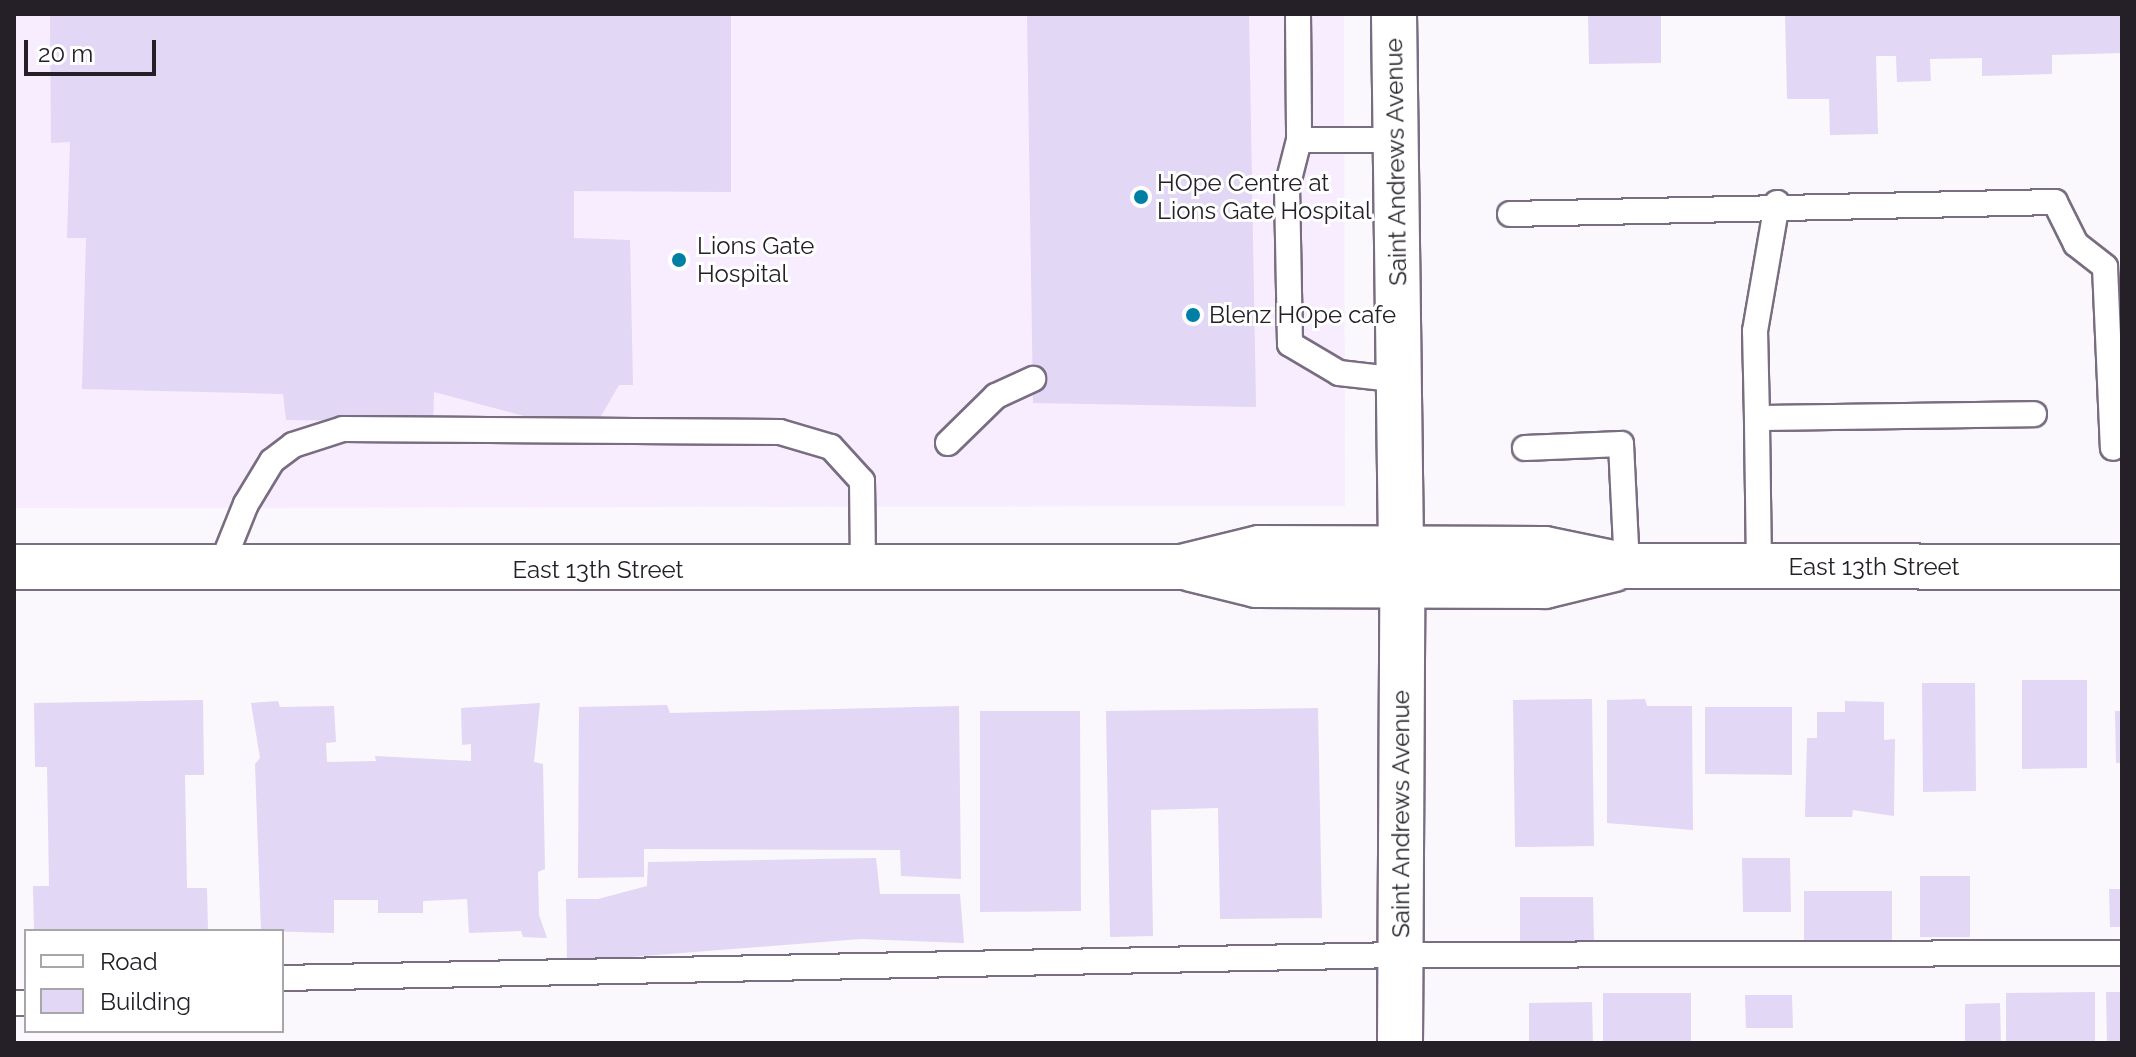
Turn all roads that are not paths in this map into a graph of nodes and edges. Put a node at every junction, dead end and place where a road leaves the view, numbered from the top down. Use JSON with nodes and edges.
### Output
{"nodes":[{"id":1,"x":1298,"y":14,"type":"edge"},
{"id":2,"x":1394,"y":14,"type":"edge"},
{"id":3,"x":1299,"y":140,"type":"junction"},
{"id":4,"x":1396,"y":140,"type":"junction"},
{"id":5,"x":1777,"y":203,"type":"junction"},
{"id":6,"x":1510,"y":214,"type":"dead end"},
{"id":7,"x":1033,"y":379,"type":"dead end"},
{"id":8,"x":1400,"y":380,"type":"junction"},
{"id":9,"x":2034,"y":414,"type":"dead end"},
{"id":10,"x":1757,"y":418,"type":"junction"},
{"id":11,"x":948,"y":443,"type":"dead end"},
{"id":12,"x":1525,"y":448,"type":"dead end"},
{"id":13,"x":2113,"y":448,"type":"dead end"},
{"id":14,"x":1627,"y":566,"type":"junction"},
{"id":15,"x":14,"y":567,"type":"edge"},
{"id":16,"x":1759,"y":567,"type":"junction"},
{"id":17,"x":2122,"y":567,"type":"edge"},
{"id":18,"x":1402,"y":568,"type":"junction"},
{"id":19,"x":863,"y":569,"type":"junction"},
{"id":20,"x":219,"y":571,"type":"junction"},
{"id":21,"x":2122,"y":953,"type":"edge"},
{"id":22,"x":1400,"y":955,"type":"junction"},
{"id":23,"x":284,"y":978,"type":"edge"},
{"id":24,"x":1400,"y":1043,"type":"edge"}],
"edges":[{"from":1,"to":3,"type":"lane"},
{"from":2,"to":4,"type":"street","name":"Saint Andrews Avenue"},
{"from":3,"to":4,"type":"lane"},
{"from":3,"to":8,"type":"lane"},
{"from":4,"to":8,"type":"street","name":"Saint Andrews Avenue"},
{"from":5,"to":6,"type":"lane"},
{"from":5,"to":10,"type":"lane"},
{"from":5,"to":13,"type":"lane"},
{"from":7,"to":11,"type":"lane"},
{"from":8,"to":18,"type":"street","name":"Saint Andrews Avenue"},
{"from":9,"to":10,"type":"lane"},
{"from":10,"to":16,"type":"lane"},
{"from":12,"to":14,"type":"lane"},
{"from":14,"to":16,"type":"street","name":"East 13th Street"},
{"from":14,"to":18,"type":"street","name":"East 13th Street"},
{"from":15,"to":20,"type":"street","name":"East 13th Street"},
{"from":16,"to":17,"type":"street","name":"East 13th Street"},
{"from":18,"to":19,"type":"street","name":"East 13th Street"},
{"from":18,"to":22,"type":"street","name":"Saint Andrews Avenue"},
{"from":19,"to":20,"type":"street","name":"East 13th Street"},
{"from":19,"to":20,"type":"lane"},
{"from":21,"to":22,"type":"lane"},
{"from":22,"to":23,"type":"lane"},
{"from":22,"to":24,"type":"street","name":"Saint Andrews Avenue"}]}
